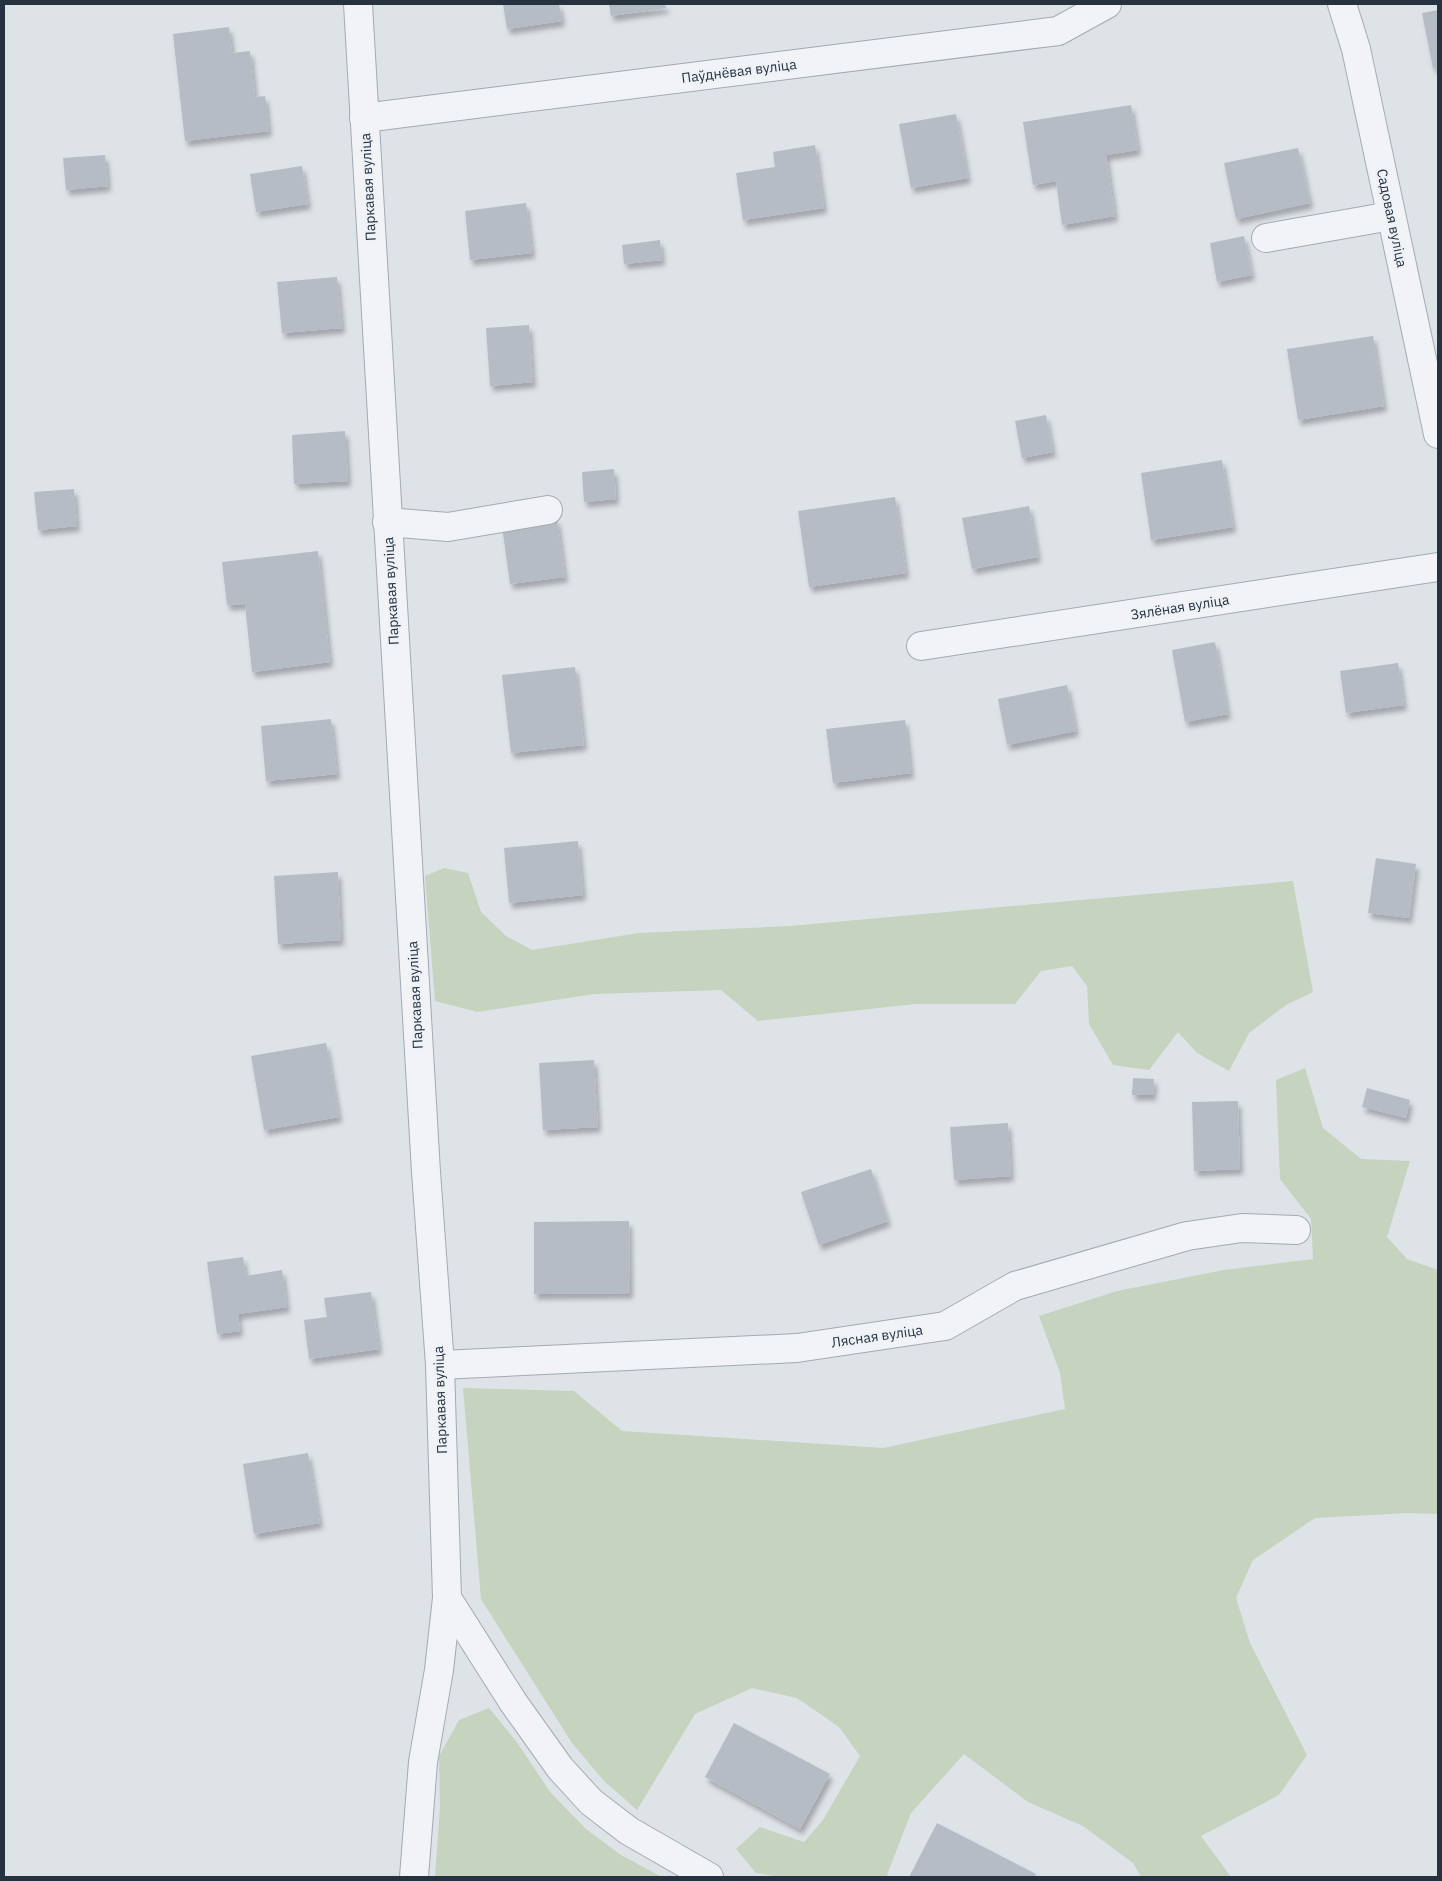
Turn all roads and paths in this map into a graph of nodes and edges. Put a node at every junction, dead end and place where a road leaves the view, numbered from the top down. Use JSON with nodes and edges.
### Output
{"nodes":[{"id":1,"x":358,"y":4,"type":"edge"},
{"id":2,"x":1107,"y":4,"type":"edge"},
{"id":3,"x":1342,"y":4,"type":"edge"},
{"id":4,"x":364,"y":118,"type":"junction"},
{"id":5,"x":1391,"y":216,"type":"junction"},
{"id":6,"x":1266,"y":238,"type":"dead end"},
{"id":7,"x":1438,"y":434,"type":"edge"},
{"id":8,"x":548,"y":510,"type":"dead end"},
{"id":9,"x":387,"y":522,"type":"junction"},
{"id":10,"x":1438,"y":568,"type":"edge"},
{"id":11,"x":921,"y":646,"type":"dead end"},
{"id":12,"x":1296,"y":1230,"type":"dead end"},
{"id":13,"x":440,"y":1365,"type":"junction"},
{"id":14,"x":447,"y":1598,"type":"junction"},
{"id":15,"x":414,"y":1877,"type":"edge"},
{"id":16,"x":708,"y":1877,"type":"edge"}],
"edges":[{"from":1,"to":4,"type":"street","name":"Паркавая вуліца"},
{"from":2,"to":4,"type":"street","name":"Паўднёвая вуліца"},
{"from":3,"to":5,"type":"street","name":"Садовая вуліца"},
{"from":4,"to":9,"type":"street","name":"Паркавая вуліца"},
{"from":5,"to":6,"type":"street"},
{"from":5,"to":7,"type":"street","name":"Садовая вуліца"},
{"from":8,"to":9,"type":"street"},
{"from":9,"to":13,"type":"street","name":"Паркавая вуліца"},
{"from":10,"to":11,"type":"street","name":"Зялёная вуліца"},
{"from":12,"to":13,"type":"street","name":"Лясная вуліца"},
{"from":13,"to":14,"type":"street","name":"Паркавая вуліца"},
{"from":14,"to":15,"type":"street","name":"Паркавая вуліца"},
{"from":14,"to":16,"type":"street"}]}
